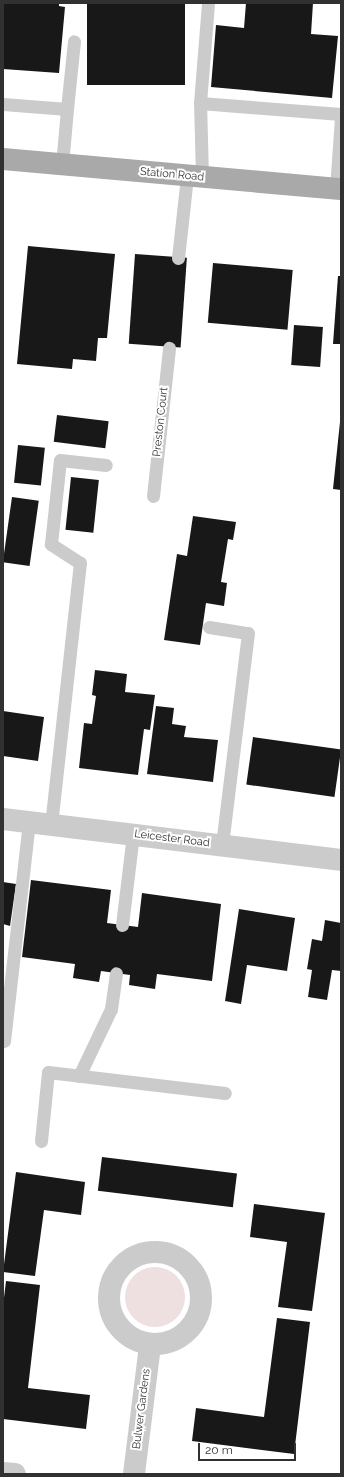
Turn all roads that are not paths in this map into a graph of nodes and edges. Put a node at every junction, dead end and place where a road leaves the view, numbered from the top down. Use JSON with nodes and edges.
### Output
{"nodes":[{"id":1,"x":208,"y":3,"type":"edge"},
{"id":2,"x":74,"y":41,"type":"dead end"},
{"id":3,"x":200,"y":103,"type":"junction"},
{"id":4,"x":3,"y":104,"type":"edge"},
{"id":5,"x":67,"y":109,"type":"junction"},
{"id":6,"x":341,"y":116,"type":"edge"},
{"id":7,"x":3,"y":159,"type":"edge"},
{"id":8,"x":62,"y":165,"type":"junction"},
{"id":9,"x":195,"y":177,"type":"junction"},
{"id":10,"x":339,"y":189,"type":"edge"},
{"id":11,"x":178,"y":258,"type":"dead end"},
{"id":12,"x":169,"y":348,"type":"dead end"},
{"id":13,"x":106,"y":465,"type":"dead end"},
{"id":14,"x":153,"y":496,"type":"dead end"},
{"id":15,"x":209,"y":627,"type":"dead end"},
{"id":16,"x":3,"y":819,"type":"edge"},
{"id":17,"x":29,"y":822,"type":"junction"},
{"id":18,"x":51,"y":825,"type":"junction"},
{"id":19,"x":133,"y":834,"type":"junction"},
{"id":20,"x":222,"y":845,"type":"junction"},
{"id":21,"x":341,"y":860,"type":"edge"},
{"id":22,"x":122,"y":925,"type":"dead end"},
{"id":23,"x":116,"y":973,"type":"dead end"},
{"id":24,"x":4,"y":1041,"type":"edge"},
{"id":25,"x":79,"y":1076,"type":"junction"},
{"id":26,"x":225,"y":1093,"type":"dead end"},
{"id":27,"x":42,"y":1140,"type":"dead end"},
{"id":28,"x":150,"y":1345,"type":"junction"},
{"id":29,"x":3,"y":1473,"type":"edge"},
{"id":30,"x":15,"y":1474,"type":"edge"},
{"id":31,"x":134,"y":1474,"type":"edge"}],
"edges":[{"from":1,"to":3,"type":"lane"},
{"from":2,"to":5,"type":"lane"},
{"from":3,"to":6,"type":"lane"},
{"from":3,"to":9,"type":"lane"},
{"from":4,"to":5,"type":"lane"},
{"from":5,"to":8,"type":"lane"},
{"from":6,"to":10,"type":"lane"},
{"from":7,"to":8,"type":"main road","name":"Station Road"},
{"from":8,"to":9,"type":"main road","name":"Station Road"},
{"from":9,"to":10,"type":"main road","name":"Station Road"},
{"from":9,"to":11,"type":"lane"},
{"from":12,"to":14,"type":"lane","name":"Preston Court"},
{"from":13,"to":18,"type":"lane"},
{"from":15,"to":20,"type":"lane"},
{"from":16,"to":17,"type":"street","name":"Leicester Road"},
{"from":17,"to":18,"type":"street","name":"Leicester Road"},
{"from":17,"to":24,"type":"lane"},
{"from":18,"to":19,"type":"street","name":"Leicester Road"},
{"from":19,"to":20,"type":"street","name":"Leicester Road"},
{"from":19,"to":22,"type":"lane"},
{"from":20,"to":21,"type":"street","name":"Leicester Road"},
{"from":23,"to":25,"type":"lane"},
{"from":25,"to":26,"type":"lane"},
{"from":25,"to":27,"type":"lane"},
{"from":28,"to":28,"type":"street"},
{"from":28,"to":31,"type":"street","name":"Bulwer Gardens"},
{"from":29,"to":30,"type":"street"}]}
